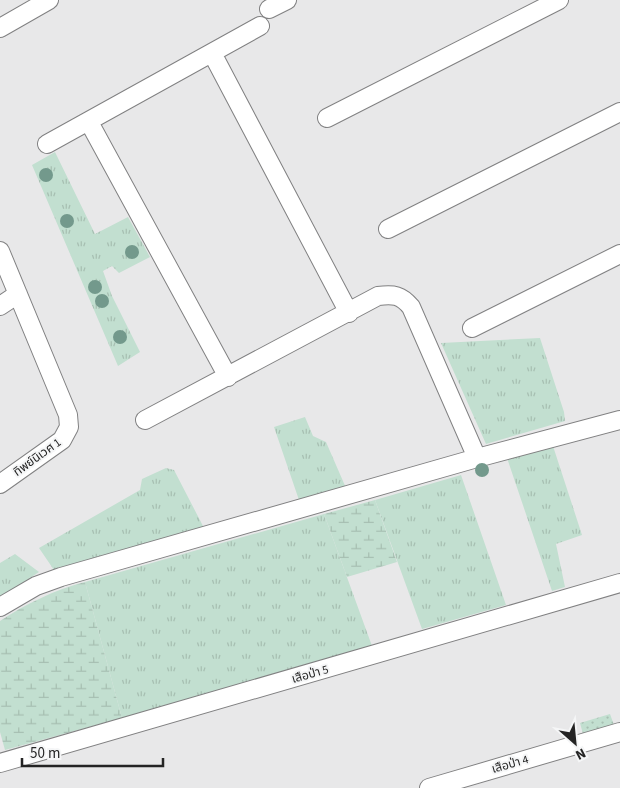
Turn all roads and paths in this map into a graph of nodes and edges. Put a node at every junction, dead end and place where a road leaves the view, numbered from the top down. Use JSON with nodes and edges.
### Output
{"nodes":[{"id":1,"x":49,"y":0,"type":"edge"},
{"id":2,"x":288,"y":0,"type":"edge"},
{"id":3,"x":559,"y":0,"type":"edge"},
{"id":4,"x":269,"y":9,"type":"dead end"},
{"id":5,"x":260,"y":26,"type":"dead end"},
{"id":6,"x":0,"y":28,"type":"edge"},
{"id":7,"x":212,"y":53,"type":"junction"},
{"id":8,"x":620,"y":112,"type":"edge"},
{"id":9,"x":327,"y":118,"type":"dead end"},
{"id":10,"x":88,"y":122,"type":"junction"},
{"id":11,"x":47,"y":144,"type":"dead end"},
{"id":12,"x":388,"y":229,"type":"dead end"},
{"id":13,"x":0,"y":251,"type":"edge"},
{"id":14,"x":620,"y":254,"type":"edge"},
{"id":15,"x":18,"y":294,"type":"junction"},
{"id":16,"x":0,"y":306,"type":"edge"},
{"id":17,"x":349,"y":312,"type":"junction"},
{"id":18,"x":472,"y":328,"type":"dead end"},
{"id":19,"x":228,"y":377,"type":"junction"},
{"id":20,"x":145,"y":420,"type":"dead end"},
{"id":21,"x":620,"y":420,"type":"edge"},
{"id":22,"x":477,"y":458,"type":"junction"},
{"id":23,"x":0,"y":484,"type":"edge"},
{"id":24,"x":620,"y":583,"type":"edge"},
{"id":25,"x":0,"y":607,"type":"edge"},
{"id":26,"x":620,"y":732,"type":"edge"},
{"id":27,"x":0,"y":763,"type":"edge"},
{"id":28,"x":429,"y":788,"type":"edge"}],
"edges":[{"from":1,"to":6,"type":"street"},
{"from":2,"to":4,"type":"street"},
{"from":3,"to":9,"type":"street"},
{"from":5,"to":7,"type":"street"},
{"from":7,"to":10,"type":"street"},
{"from":7,"to":17,"type":"street"},
{"from":8,"to":12,"type":"street"},
{"from":10,"to":11,"type":"street"},
{"from":10,"to":19,"type":"street"},
{"from":13,"to":15,"type":"street"},
{"from":14,"to":18,"type":"street"},
{"from":15,"to":16,"type":"street"},
{"from":15,"to":23,"type":"street","name":"ทิพย์นิเวศ 1"},
{"from":17,"to":19,"type":"street"},
{"from":17,"to":22,"type":"street"},
{"from":19,"to":20,"type":"street"},
{"from":21,"to":22,"type":"street"},
{"from":22,"to":25,"type":"street"},
{"from":24,"to":27,"type":"street","name":"เสือป่า 5"},
{"from":26,"to":28,"type":"street","name":"เสือป่า 4"}]}
